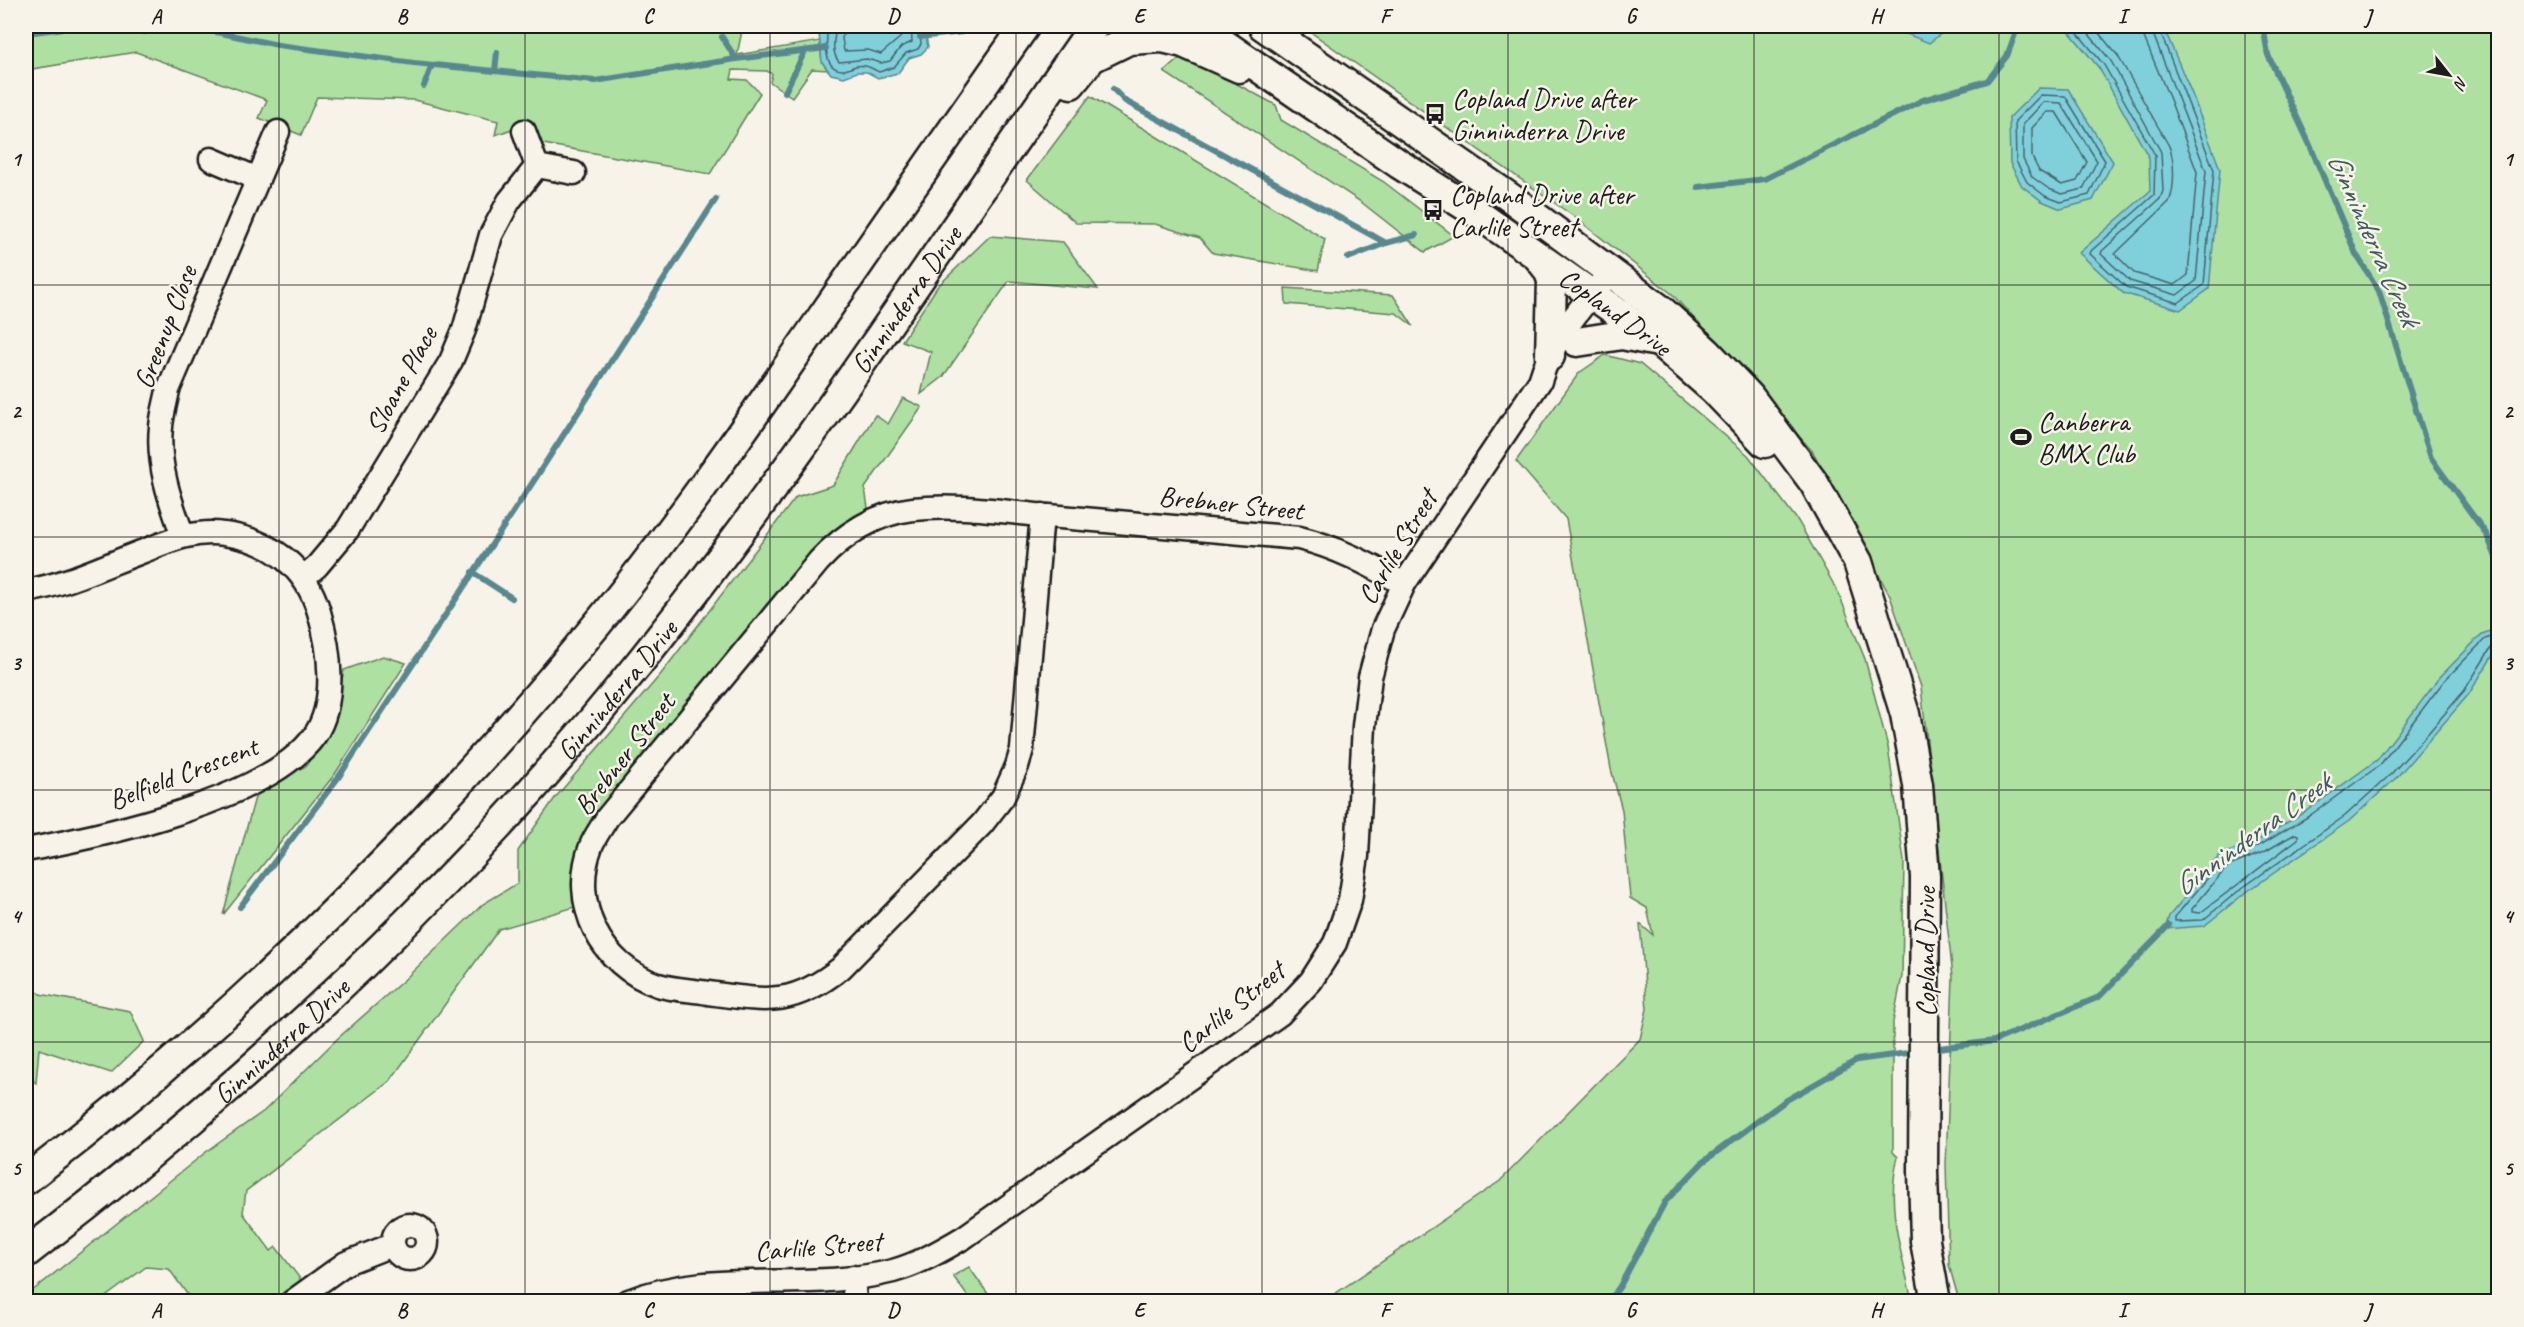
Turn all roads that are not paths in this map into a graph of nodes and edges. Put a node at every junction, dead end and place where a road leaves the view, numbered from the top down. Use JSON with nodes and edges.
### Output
{"nodes":[{"id":1,"x":1002,"y":26,"type":"edge"},
{"id":2,"x":1025,"y":26,"type":"edge"},
{"id":3,"x":1094,"y":26,"type":"edge"},
{"id":4,"x":1198,"y":26,"type":"edge"},
{"id":5,"x":1263,"y":26,"type":"edge"},
{"id":6,"x":1291,"y":89,"type":"junction"},
{"id":7,"x":524,"y":131,"type":"dead end"},
{"id":8,"x":944,"y":131,"type":"junction"},
{"id":9,"x":278,"y":132,"type":"dead end"},
{"id":10,"x":211,"y":159,"type":"dead end"},
{"id":11,"x":537,"y":166,"type":"junction"},
{"id":12,"x":998,"y":169,"type":"junction"},
{"id":13,"x":574,"y":173,"type":"dead end"},
{"id":14,"x":258,"y":179,"type":"junction"},
{"id":15,"x":1538,"y":256,"type":"junction"},
{"id":16,"x":1611,"y":272,"type":"junction"},
{"id":17,"x":1596,"y":298,"type":"junction"},
{"id":18,"x":1577,"y":342,"type":"junction"},
{"id":19,"x":1661,"y":344,"type":"junction"},
{"id":20,"x":1545,"y":368,"type":"junction"},
{"id":21,"x":1042,"y":515,"type":"junction"},
{"id":22,"x":183,"y":536,"type":"junction"},
{"id":23,"x":1851,"y":566,"type":"junction"},
{"id":24,"x":304,"y":577,"type":"junction"},
{"id":25,"x":1404,"y":584,"type":"junction"},
{"id":26,"x":26,"y":591,"type":"edge"},
{"id":27,"x":26,"y":850,"type":"edge"},
{"id":28,"x":26,"y":1180,"type":"edge"},
{"id":29,"x":392,"y":1245,"type":"dead end"},
{"id":30,"x":26,"y":1253,"type":"edge"},
{"id":31,"x":853,"y":1278,"type":"junction"},
{"id":32,"x":292,"y":1302,"type":"edge"},
{"id":33,"x":626,"y":1302,"type":"edge"},
{"id":34,"x":855,"y":1302,"type":"edge"},
{"id":35,"x":1936,"y":1302,"type":"edge"}],
"edges":[{"from":1,"to":8,"type":"main road"},
{"from":2,"to":8,"type":"main road"},
{"from":3,"to":12,"type":"main road"},
{"from":4,"to":6,"type":"main road","name":"Copland Drive"},
{"from":5,"to":16,"type":"main road","name":"Copland Drive"},
{"from":6,"to":12,"type":"main road"},
{"from":6,"to":15,"type":"main road","name":"Copland Drive"},
{"from":7,"to":11,"type":"street"},
{"from":8,"to":28,"type":"main road","name":"Ginninderra Drive"},
{"from":9,"to":14,"type":"street","name":"Greenup Close"},
{"from":10,"to":14,"type":"street"},
{"from":11,"to":13,"type":"street"},
{"from":11,"to":24,"type":"street","name":"Sloane Place"},
{"from":12,"to":30,"type":"main road","name":"Ginninderra Drive"},
{"from":14,"to":22,"type":"street","name":"Greenup Close"},
{"from":15,"to":17,"type":"main road","name":"Copland Drive"},
{"from":15,"to":20,"type":"main road"},
{"from":16,"to":17,"type":"street","name":"Carlile Street"},
{"from":16,"to":23,"type":"main road","name":"Copland Drive"},
{"from":17,"to":18,"type":"street","name":"Carlile Street"},
{"from":17,"to":19,"type":"main road","name":"Copland Drive"},
{"from":17,"to":20,"type":"street","name":"Carlile Street"},
{"from":18,"to":19,"type":"main road"},
{"from":18,"to":20,"type":"street","name":"Carlile Street"},
{"from":19,"to":23,"type":"main road","name":"Copland Drive"},
{"from":20,"to":25,"type":"street","name":"Carlile Street"},
{"from":21,"to":21,"type":"street","name":"Brebner Street"},
{"from":21,"to":25,"type":"street","name":"Brebner Street"},
{"from":22,"to":24,"type":"street","name":"Belfield Crescent"},
{"from":22,"to":26,"type":"street","name":"Belfield Crescent"},
{"from":23,"to":35,"type":"main road","name":"Copland Drive"},
{"from":24,"to":27,"type":"street","name":"Belfield Crescent"},
{"from":25,"to":31,"type":"street","name":"Carlile Street"},
{"from":29,"to":32,"type":"street"},
{"from":31,"to":33,"type":"street","name":"Carlile Street"},
{"from":31,"to":34,"type":"street"}]}
